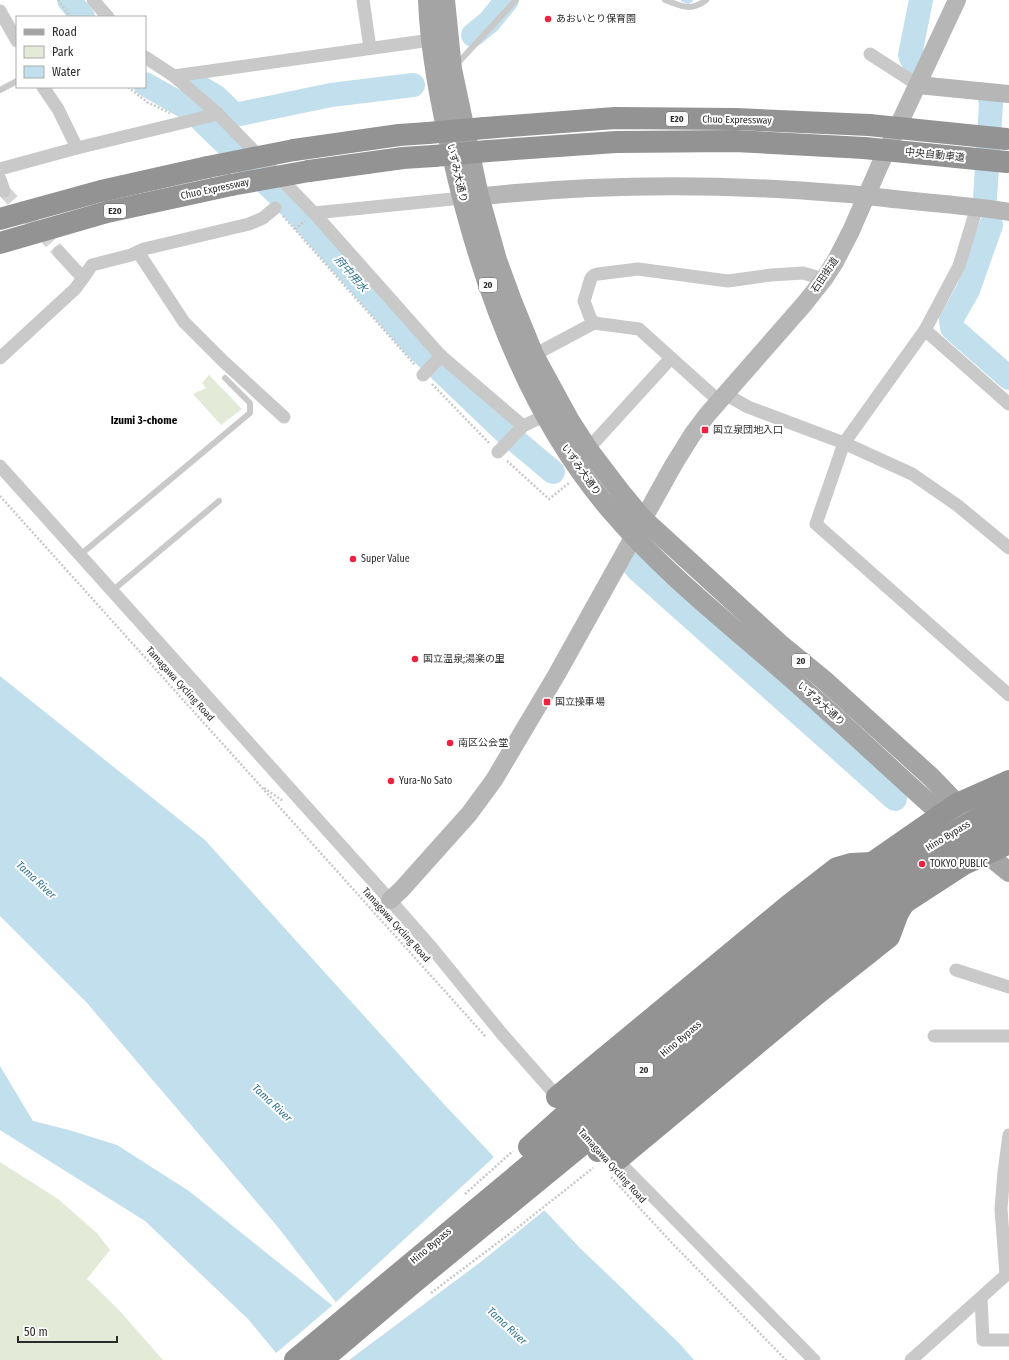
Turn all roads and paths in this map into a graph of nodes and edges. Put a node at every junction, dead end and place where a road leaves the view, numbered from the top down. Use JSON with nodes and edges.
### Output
{"nodes":[{"id":1,"x":58,"y":0,"type":"edge"},
{"id":2,"x":93,"y":0,"type":"edge"},
{"id":3,"x":363,"y":0,"type":"edge"},
{"id":4,"x":428,"y":0,"type":"edge"},
{"id":5,"x":444,"y":0,"type":"edge"},
{"id":6,"x":516,"y":0,"type":"edge"},
{"id":7,"x":665,"y":0,"type":"edge"},
{"id":8,"x":706,"y":0,"type":"edge"},
{"id":9,"x":957,"y":0,"type":"edge"},
{"id":10,"x":0,"y":12,"type":"edge"},
{"id":11,"x":70,"y":16,"type":"edge"},
{"id":12,"x":107,"y":16,"type":"edge"},
{"id":13,"x":16,"y":38,"type":"edge"},
{"id":14,"x":431,"y":40,"type":"junction"},
{"id":15,"x":370,"y":48,"type":"junction"},
{"id":16,"x":870,"y":54,"type":"dead end"},
{"id":17,"x":146,"y":57,"type":"edge"},
{"id":18,"x":452,"y":69,"type":"junction"},
{"id":19,"x":174,"y":76,"type":"junction"},
{"id":20,"x":16,"y":82,"type":"edge"},
{"id":21,"x":918,"y":85,"type":"junction"},
{"id":22,"x":44,"y":88,"type":"edge"},
{"id":23,"x":129,"y":88,"type":"edge"},
{"id":24,"x":0,"y":90,"type":"edge"},
{"id":25,"x":1009,"y":94,"type":"edge"},
{"id":26,"x":215,"y":115,"type":"junction"},
{"id":27,"x":189,"y":122,"type":"junction"},
{"id":28,"x":1008,"y":139,"type":"edge"},
{"id":29,"x":77,"y":148,"type":"junction"},
{"id":30,"x":434,"y":156,"type":"joint"},
{"id":31,"x":1008,"y":162,"type":"edge"},
{"id":32,"x":0,"y":169,"type":"edge"},
{"id":33,"x":866,"y":196,"type":"junction"},
{"id":34,"x":470,"y":197,"type":"junction"},
{"id":35,"x":976,"y":207,"type":"junction"},
{"id":36,"x":275,"y":208,"type":"joint"},
{"id":37,"x":1009,"y":212,"type":"edge"},
{"id":38,"x":314,"y":213,"type":"junction"},
{"id":39,"x":0,"y":219,"type":"edge"},
{"id":40,"x":300,"y":226,"type":"dead end"},
{"id":41,"x":295,"y":229,"type":"junction"},
{"id":42,"x":0,"y":243,"type":"edge"},
{"id":43,"x":59,"y":252,"type":"tunnel mouth"},
{"id":44,"x":138,"y":252,"type":"junction"},
{"id":45,"x":83,"y":278,"type":"junction"},
{"id":46,"x":824,"y":280,"type":"junction"},
{"id":47,"x":594,"y":324,"type":"junction"},
{"id":48,"x":926,"y":330,"type":"junction"},
{"id":49,"x":534,"y":355,"type":"junction"},
{"id":50,"x":0,"y":358,"type":"edge"},
{"id":51,"x":671,"y":358,"type":"junction"},
{"id":52,"x":432,"y":365,"type":"junction"},
{"id":53,"x":225,"y":378,"type":"dead end"},
{"id":54,"x":722,"y":398,"type":"junction"},
{"id":55,"x":1009,"y":404,"type":"edge"},
{"id":56,"x":546,"y":416,"type":"junction"},
{"id":57,"x":284,"y":417,"type":"dead end"},
{"id":58,"x":521,"y":429,"type":"junction"},
{"id":59,"x":844,"y":443,"type":"junction"},
{"id":60,"x":588,"y":449,"type":"junction"},
{"id":61,"x":500,"y":450,"type":"junction"},
{"id":62,"x":0,"y":466,"type":"edge"},
{"id":63,"x":572,"y":481,"type":"dead end"},
{"id":64,"x":0,"y":496,"type":"edge"},
{"id":65,"x":219,"y":501,"type":"dead end"},
{"id":66,"x":643,"y":519,"type":"junction"},
{"id":67,"x":634,"y":536,"type":"junction"},
{"id":68,"x":1009,"y":548,"type":"edge"},
{"id":69,"x":80,"y":554,"type":"junction"},
{"id":70,"x":112,"y":591,"type":"junction"},
{"id":71,"x":1009,"y":695,"type":"edge"},
{"id":72,"x":1009,"y":782,"type":"edge"},
{"id":73,"x":1009,"y":802,"type":"edge"},
{"id":74,"x":949,"y":810,"type":"junction"},
{"id":75,"x":1009,"y":822,"type":"edge"},
{"id":76,"x":1008,"y":844,"type":"edge"},
{"id":77,"x":986,"y":854,"type":"junction"},
{"id":78,"x":872,"y":863,"type":"junction"},
{"id":79,"x":1009,"y":872,"type":"edge"},
{"id":80,"x":390,"y":900,"type":"junction"},
{"id":81,"x":904,"y":903,"type":"junction"},
{"id":82,"x":956,"y":970,"type":"dead end"},
{"id":83,"x":1009,"y":987,"type":"edge"},
{"id":84,"x":934,"y":1036,"type":"dead end"},
{"id":85,"x":1009,"y":1036,"type":"edge"},
{"id":86,"x":487,"y":1038,"type":"dead end"},
{"id":87,"x":557,"y":1097,"type":"junction"},
{"id":88,"x":1009,"y":1135,"type":"edge"},
{"id":89,"x":517,"y":1147,"type":"dead end"},
{"id":90,"x":608,"y":1167,"type":"junction"},
{"id":91,"x":464,"y":1195,"type":"dead end"},
{"id":92,"x":414,"y":1283,"type":"junction"},
{"id":93,"x":981,"y":1298,"type":"junction"},
{"id":94,"x":1009,"y":1340,"type":"edge"},
{"id":95,"x":295,"y":1360,"type":"edge"},
{"id":96,"x":322,"y":1360,"type":"edge"},
{"id":97,"x":786,"y":1360,"type":"edge"},
{"id":98,"x":814,"y":1360,"type":"edge"},
{"id":99,"x":911,"y":1360,"type":"edge"}],
"edges":[{"from":1,"to":11,"type":"path"},
{"from":2,"to":12,"type":"street"},
{"from":3,"to":15,"type":"street"},
{"from":4,"to":14,"type":"main road","name":"いずみ大通り","number":"20"},
{"from":5,"to":18,"type":"main road","name":"いずみ大通り","number":"20"},
{"from":6,"to":18,"type":"lane"},
{"from":7,"to":8,"type":"lane"},
{"from":9,"to":21,"type":"street","name":"石田街道"},
{"from":10,"to":13,"type":"street"},
{"from":14,"to":15,"type":"street"},
{"from":14,"to":34,"type":"main road","name":"いずみ大通り","number":"20"},
{"from":15,"to":19,"type":"street"},
{"from":16,"to":21,"type":"street"},
{"from":17,"to":19,"type":"street"},
{"from":18,"to":34,"type":"main road","name":"いずみ大通り","number":"20"},
{"from":19,"to":26,"type":"street"},
{"from":20,"to":24,"type":"lane"},
{"from":21,"to":25,"type":"street"},
{"from":21,"to":33,"type":"street","name":"石田街道"},
{"from":22,"to":29,"type":"street"},
{"from":23,"to":27,"type":"path"},
{"from":26,"to":27,"type":"street"},
{"from":26,"to":38,"type":"street"},
{"from":27,"to":29,"type":"street"},
{"from":28,"to":39,"type":"highway","name":"Chuo Expressway","number":"E20","bridge":true},
{"from":29,"to":32,"type":"street"},
{"from":30,"to":31,"type":"highway","name":"中央自動車道","number":"E20","bridge":true},
{"from":30,"to":42,"type":"highway","name":"Chuo Expressway","number":"E20","bridge":true},
{"from":33,"to":34,"type":"street"},
{"from":33,"to":35,"type":"street"},
{"from":33,"to":46,"type":"street","name":"石田街道"},
{"from":34,"to":38,"type":"street"},
{"from":34,"to":49,"type":"main road","name":"いずみ大通り","number":"20"},
{"from":34,"to":56,"type":"main road","name":"いずみ大通り","number":"20"},
{"from":35,"to":37,"type":"street"},
{"from":35,"to":48,"type":"street"},
{"from":36,"to":41,"type":"path"},
{"from":36,"to":44,"type":"street"},
{"from":38,"to":52,"type":"street"},
{"from":40,"to":41,"type":"path"},
{"from":41,"to":52,"type":"path"},
{"from":43,"to":45,"type":"street"},
{"from":44,"to":45,"type":"street"},
{"from":44,"to":57,"type":"street"},
{"from":45,"to":50,"type":"street"},
{"from":46,"to":47,"type":"street"},
{"from":46,"to":54,"type":"street","name":"石田街道"},
{"from":47,"to":49,"type":"street"},
{"from":47,"to":51,"type":"street"},
{"from":48,"to":55,"type":"street"},
{"from":48,"to":59,"type":"street"},
{"from":49,"to":60,"type":"main road","name":"いずみ大通り","number":"20"},
{"from":51,"to":54,"type":"street"},
{"from":51,"to":60,"type":"street"},
{"from":52,"to":58,"type":"street"},
{"from":52,"to":61,"type":"path"},
{"from":53,"to":69,"type":"lane"},
{"from":54,"to":59,"type":"street"},
{"from":54,"to":66,"type":"street","name":"石田街道"},
{"from":56,"to":58,"type":"street"},
{"from":56,"to":67,"type":"main road","name":"いずみ大通り","number":"20"},
{"from":58,"to":61,"type":"street"},
{"from":59,"to":68,"type":"street"},
{"from":59,"to":71,"type":"street"},
{"from":60,"to":66,"type":"main road","name":"いずみ大通り","number":"20"},
{"from":61,"to":63,"type":"path"},
{"from":62,"to":69,"type":"street"},
{"from":64,"to":86,"type":"path","name":"Tamagawa Cycling Road"},
{"from":65,"to":70,"type":"lane"},
{"from":66,"to":67,"type":"street","name":"石田街道"},
{"from":66,"to":74,"type":"main road","name":"いずみ大通り","number":"20"},
{"from":67,"to":74,"type":"main road","name":"いずみ大通り","number":"20"},
{"from":67,"to":80,"type":"street","name":"石田街道"},
{"from":69,"to":70,"type":"street"},
{"from":70,"to":80,"type":"street"},
{"from":72,"to":74,"type":"highway"},
{"from":73,"to":92,"type":"highway","name":"Hino Bypass","number":"20","bridge":true},
{"from":74,"to":76,"type":"main road","number":"20"},
{"from":74,"to":77,"type":"main road","number":"20"},
{"from":74,"to":78,"type":"highway"},
{"from":75,"to":92,"type":"highway","name":"Hino Bypass","number":"20","bridge":true},
{"from":76,"to":77,"type":"highway"},
{"from":77,"to":79,"type":"main road","number":"20"},
{"from":77,"to":81,"type":"highway"},
{"from":78,"to":87,"type":"highway"},
{"from":78,"to":92,"type":"highway","bridge":true},
{"from":80,"to":87,"type":"street"},
{"from":81,"to":90,"type":"highway"},
{"from":81,"to":92,"type":"highway","bridge":true},
{"from":82,"to":83,"type":"street"},
{"from":84,"to":85,"type":"street"},
{"from":87,"to":90,"type":"street"},
{"from":88,"to":93,"type":"street"},
{"from":89,"to":91,"type":"path","bridge":true},
{"from":90,"to":92,"type":"path","bridge":true},
{"from":90,"to":97,"type":"path","name":"Tamagawa Cycling Road"},
{"from":90,"to":98,"type":"street"},
{"from":92,"to":95,"type":"highway","name":"Hino Bypass","number":"20","bridge":true},
{"from":92,"to":96,"type":"highway","name":"Hino Bypass","number":"20","bridge":true},
{"from":93,"to":94,"type":"street"},
{"from":93,"to":99,"type":"street"}]}
